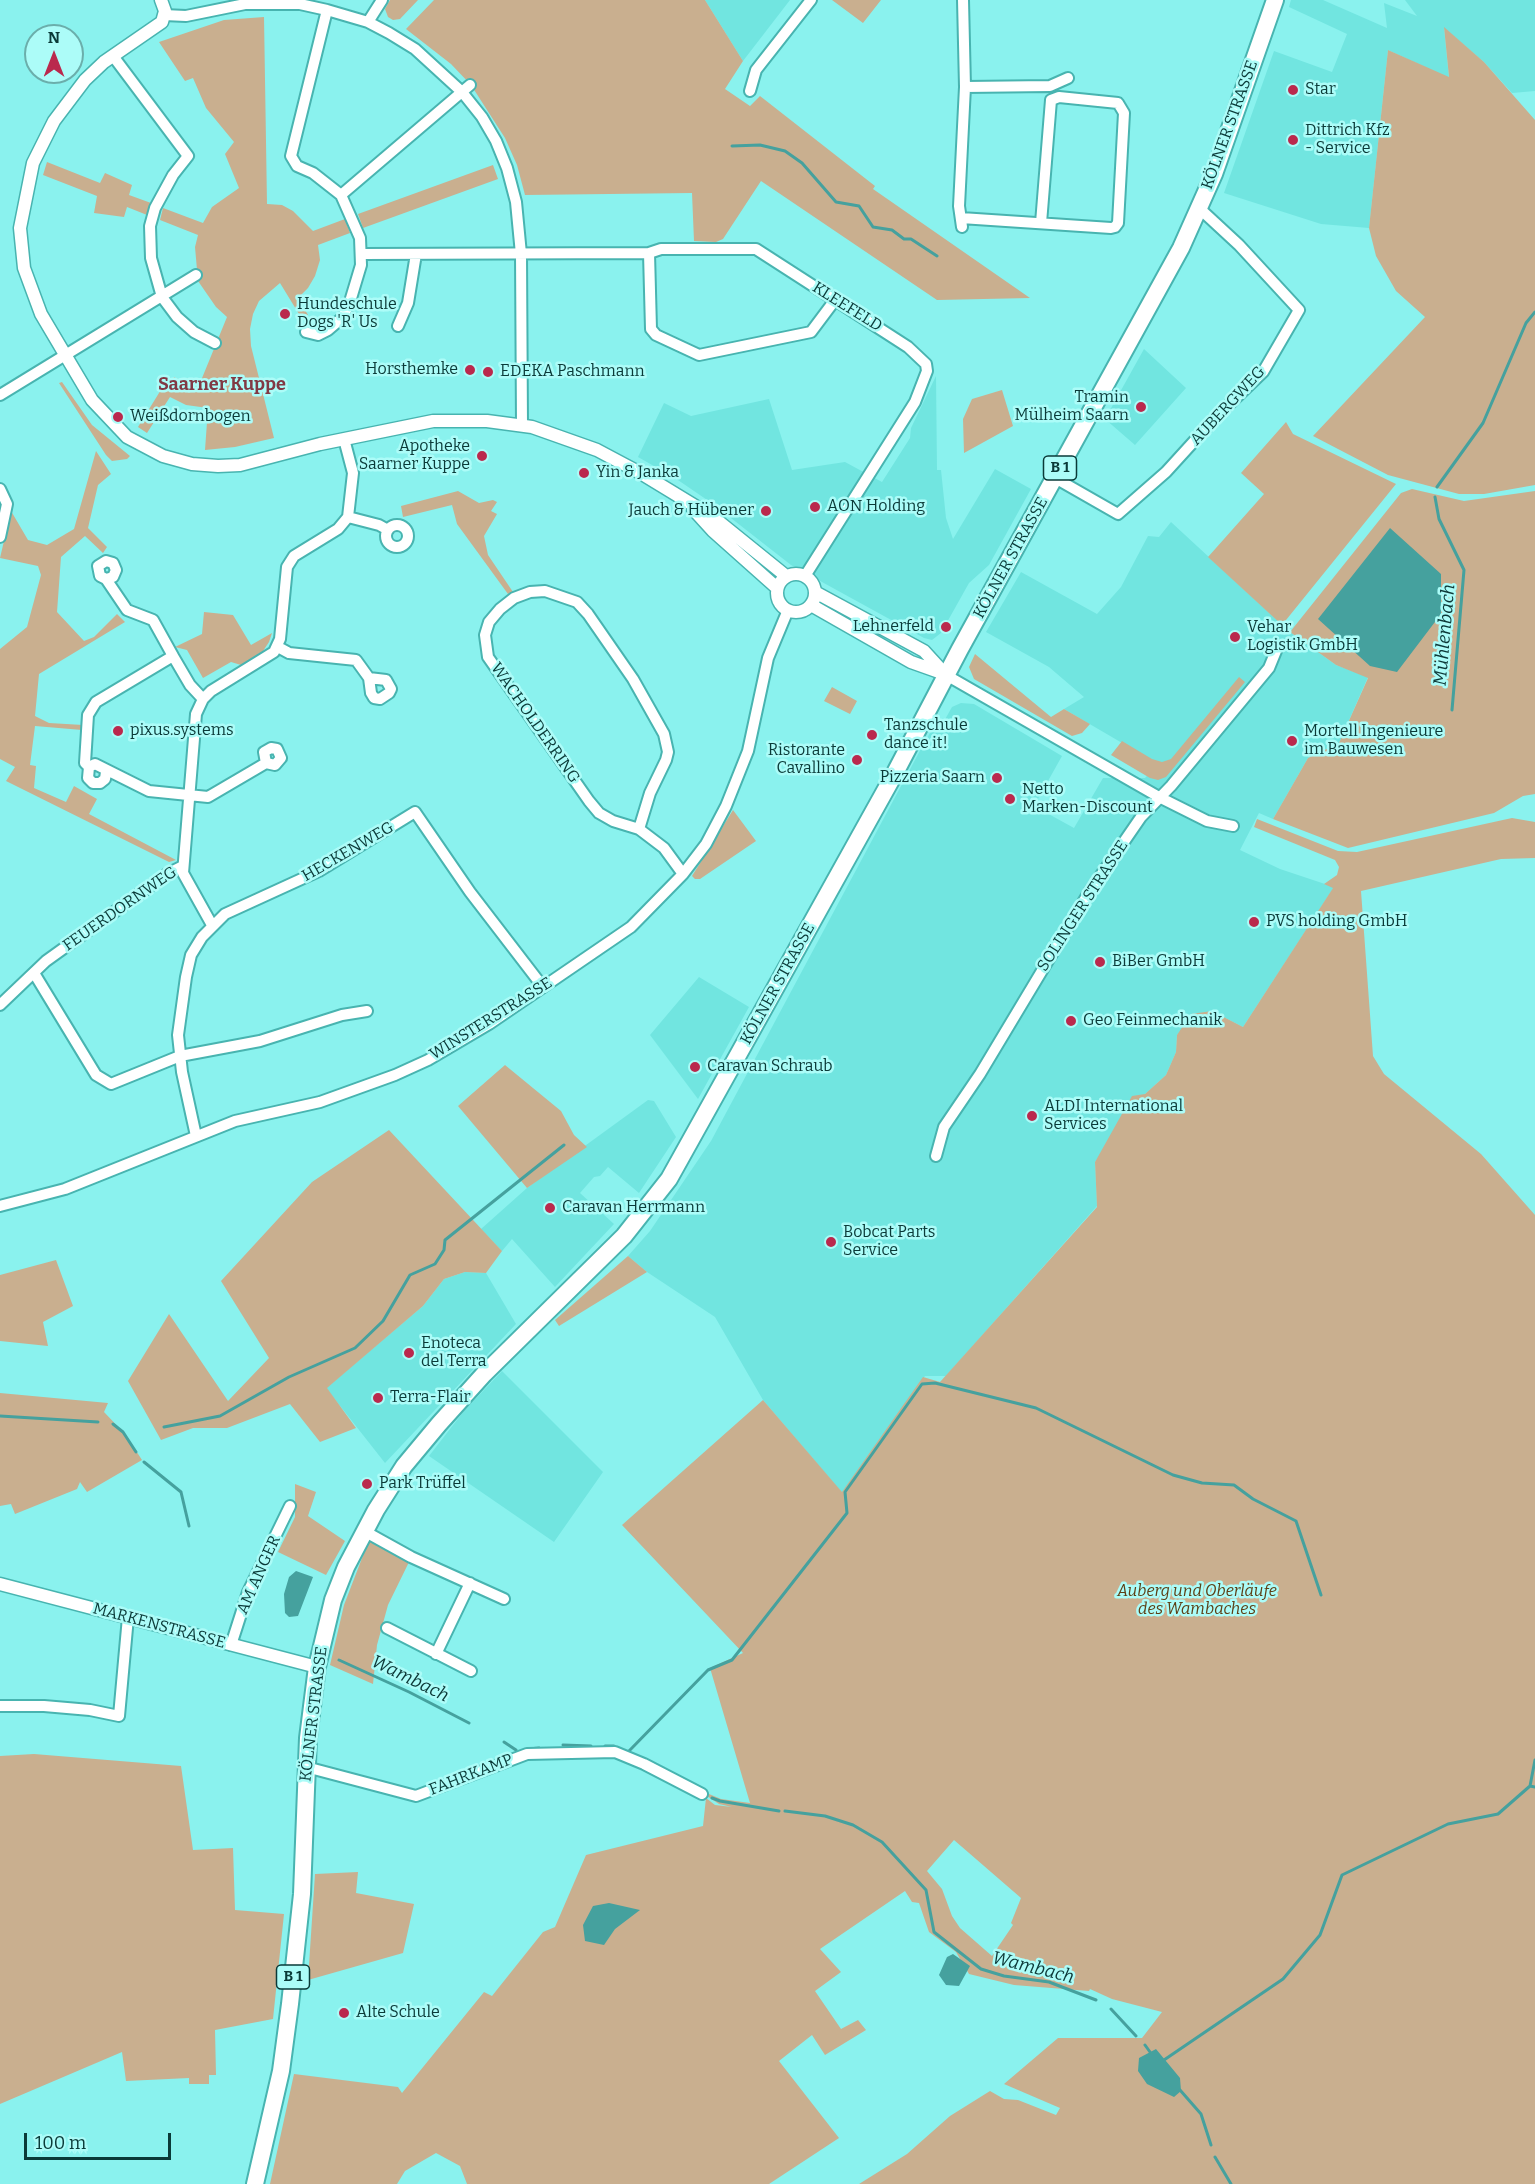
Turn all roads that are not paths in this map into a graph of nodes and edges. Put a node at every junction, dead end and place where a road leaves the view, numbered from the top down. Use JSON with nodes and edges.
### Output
{"nodes":[{"id":1,"x":161,"y":0,"type":"edge"},
{"id":2,"x":382,"y":0,"type":"edge"},
{"id":3,"x":811,"y":0,"type":"edge"},
{"id":4,"x":963,"y":0,"type":"edge"},
{"id":5,"x":1275,"y":0,"type":"edge"},
{"id":6,"x":327,"y":10,"type":"junction"},
{"id":7,"x":165,"y":15,"type":"junction"},
{"id":8,"x":368,"y":22,"type":"junction"},
{"id":9,"x":112,"y":56,"type":"junction"},
{"id":10,"x":1068,"y":78,"type":"dead end"},
{"id":11,"x":965,"y":87,"type":"junction"},
{"id":12,"x":466,"y":88,"type":"junction"},
{"id":13,"x":750,"y":91,"type":"dead end"},
{"id":14,"x":341,"y":195,"type":"junction"},
{"id":15,"x":1199,"y":208,"type":"junction"},
{"id":16,"x":1041,"y":223,"type":"junction"},
{"id":17,"x":649,"y":253,"type":"junction"},
{"id":18,"x":362,"y":254,"type":"junction"},
{"id":19,"x":416,"y":254,"type":"junction"},
{"id":20,"x":521,"y":254,"type":"junction"},
{"id":21,"x":196,"y":275,"type":"dead end"},
{"id":22,"x":162,"y":297,"type":"junction"},
{"id":23,"x":835,"y":300,"type":"junction"},
{"id":24,"x":398,"y":326,"type":"dead end"},
{"id":25,"x":306,"y":332,"type":"dead end"},
{"id":26,"x":215,"y":343,"type":"dead end"},
{"id":27,"x":64,"y":355,"type":"junction"},
{"id":28,"x":0,"y":394,"type":"edge"},
{"id":29,"x":522,"y":425,"type":"junction"},
{"id":30,"x":344,"y":439,"type":"junction"},
{"id":31,"x":1055,"y":478,"type":"junction"},
{"id":32,"x":0,"y":489,"type":"edge"},
{"id":33,"x":686,"y":501,"type":"junction"},
{"id":34,"x":348,"y":517,"type":"junction"},
{"id":35,"x":388,"y":530,"type":"dead end"},
{"id":36,"x":0,"y":537,"type":"edge"},
{"id":37,"x":786,"y":576,"type":"junction"},
{"id":38,"x":805,"y":576,"type":"junction"},
{"id":39,"x":106,"y":579,"type":"dead end"},
{"id":40,"x":777,"y":588,"type":"junction"},
{"id":41,"x":815,"y":592,"type":"junction"},
{"id":42,"x":811,"y":605,"type":"junction"},
{"id":43,"x":788,"y":610,"type":"junction"},
{"id":44,"x":1278,"y":646,"type":"dead end"},
{"id":45,"x":278,"y":647,"type":"junction"},
{"id":46,"x":173,"y":656,"type":"junction"},
{"id":47,"x":946,"y":675,"type":"junction"},
{"id":48,"x":369,"y":678,"type":"dead end"},
{"id":49,"x":203,"y":699,"type":"junction"},
{"id":50,"x":266,"y":763,"type":"dead end"},
{"id":51,"x":89,"y":767,"type":"junction"},
{"id":52,"x":106,"y":772,"type":"junction"},
{"id":53,"x":189,"y":796,"type":"junction"},
{"id":54,"x":1159,"y":797,"type":"junction"},
{"id":55,"x":1233,"y":826,"type":"dead end"},
{"id":56,"x":639,"y":829,"type":"junction"},
{"id":57,"x":183,"y":866,"type":"junction"},
{"id":58,"x":683,"y":874,"type":"junction"},
{"id":59,"x":212,"y":925,"type":"junction"},
{"id":60,"x":34,"y":973,"type":"junction"},
{"id":61,"x":543,"y":987,"type":"junction"},
{"id":62,"x":0,"y":1005,"type":"edge"},
{"id":63,"x":368,"y":1011,"type":"dead end"},
{"id":64,"x":180,"y":1056,"type":"junction"},
{"id":65,"x":196,"y":1136,"type":"junction"},
{"id":66,"x":936,"y":1156,"type":"dead end"},
{"id":67,"x":0,"y":1206,"type":"edge"},
{"id":68,"x":290,"y":1506,"type":"dead end"},
{"id":69,"x":364,"y":1531,"type":"junction"},
{"id":70,"x":470,"y":1583,"type":"junction"},
{"id":71,"x":0,"y":1584,"type":"edge"},
{"id":72,"x":504,"y":1599,"type":"dead end"},
{"id":73,"x":128,"y":1617,"type":"junction"},
{"id":74,"x":387,"y":1629,"type":"dead end"},
{"id":75,"x":231,"y":1645,"type":"junction"},
{"id":76,"x":436,"y":1654,"type":"junction"},
{"id":77,"x":317,"y":1667,"type":"junction"},
{"id":78,"x":471,"y":1671,"type":"dead end"},
{"id":79,"x":0,"y":1706,"type":"edge"},
{"id":80,"x":306,"y":1767,"type":"junction"},
{"id":81,"x":702,"y":1794,"type":"dead end"},
{"id":82,"x":255,"y":2184,"type":"edge"}],
"edges":[{"from":1,"to":7,"type":"street"},
{"from":2,"to":8,"type":"street"},
{"from":3,"to":13,"type":"street"},
{"from":4,"to":11,"type":"street"},
{"from":5,"to":15,"type":"main road","name":"KÖLNER STRASSE","number":"B 1"},
{"from":6,"to":7,"type":"street"},
{"from":6,"to":8,"type":"street"},
{"from":6,"to":14,"type":"street"},
{"from":7,"to":9,"type":"street"},
{"from":8,"to":12,"type":"street"},
{"from":9,"to":22,"type":"street"},
{"from":9,"to":27,"type":"street"},
{"from":10,"to":11,"type":"street"},
{"from":11,"to":16,"type":"street"},
{"from":12,"to":14,"type":"street"},
{"from":12,"to":20,"type":"street"},
{"from":14,"to":18,"type":"street"},
{"from":15,"to":31,"type":"main road","name":"KÖLNER STRASSE","number":"B 1"},
{"from":15,"to":31,"type":"street","name":"AUBERGWEG"},
{"from":16,"to":16,"type":"street"},
{"from":17,"to":20,"type":"street","name":"KLEEFELD"},
{"from":17,"to":23,"type":"street","name":"KLEEFELD"},
{"from":17,"to":23,"type":"street"},
{"from":18,"to":19,"type":"street","name":"KLEEFELD"},
{"from":18,"to":25,"type":"street"},
{"from":19,"to":20,"type":"street","name":"KLEEFELD"},
{"from":19,"to":24,"type":"street"},
{"from":20,"to":29,"type":"street"},
{"from":21,"to":22,"type":"street"},
{"from":22,"to":26,"type":"street"},
{"from":22,"to":27,"type":"street"},
{"from":23,"to":38,"type":"street","name":"KLEEFELD"},
{"from":27,"to":28,"type":"street"},
{"from":27,"to":30,"type":"street"},
{"from":29,"to":30,"type":"street"},
{"from":29,"to":33,"type":"street"},
{"from":30,"to":34,"type":"street"},
{"from":31,"to":47,"type":"main road","name":"KÖLNER STRASSE","number":"B 1"},
{"from":32,"to":36,"type":"street"},
{"from":33,"to":37,"type":"street"},
{"from":33,"to":40,"type":"street"},
{"from":34,"to":35,"type":"street"},
{"from":34,"to":45,"type":"street"},
{"from":37,"to":38,"type":"street"},
{"from":37,"to":40,"type":"street"},
{"from":38,"to":41,"type":"street"},
{"from":39,"to":46,"type":"street"},
{"from":40,"to":43,"type":"street"},
{"from":41,"to":42,"type":"street"},
{"from":41,"to":47,"type":"street"},
{"from":42,"to":43,"type":"street"},
{"from":42,"to":47,"type":"street"},
{"from":43,"to":58,"type":"street","name":"WINSTERSTRASSE"},
{"from":44,"to":54,"type":"street","name":"SOLINGER STRASSE"},
{"from":45,"to":48,"type":"street"},
{"from":45,"to":49,"type":"street"},
{"from":46,"to":49,"type":"street"},
{"from":46,"to":51,"type":"street"},
{"from":47,"to":54,"type":"street"},
{"from":47,"to":69,"type":"main road","name":"KÖLNER STRASSE","number":"B 1"},
{"from":49,"to":53,"type":"street"},
{"from":50,"to":53,"type":"street"},
{"from":51,"to":52,"type":"street"},
{"from":51,"to":52,"type":"street"},
{"from":52,"to":53,"type":"street"},
{"from":53,"to":57,"type":"street"},
{"from":54,"to":55,"type":"street"},
{"from":54,"to":66,"type":"street","name":"SOLINGER STRASSE"},
{"from":56,"to":56,"type":"street","name":"WACHOLDERRING"},
{"from":56,"to":58,"type":"street","name":"WACHOLDERRING"},
{"from":57,"to":59,"type":"street","name":"FEUERDORNWEG"},
{"from":57,"to":60,"type":"street","name":"FEUERDORNWEG"},
{"from":58,"to":61,"type":"street","name":"WINSTERSTRASSE"},
{"from":59,"to":61,"type":"street","name":"HECKENWEG"},
{"from":59,"to":64,"type":"street","name":"HECKENWEG"},
{"from":60,"to":62,"type":"street","name":"FEUERDORNWEG"},
{"from":60,"to":64,"type":"street"},
{"from":61,"to":65,"type":"street","name":"WINSTERSTRASSE"},
{"from":63,"to":64,"type":"street"},
{"from":64,"to":65,"type":"street","name":"HECKENWEG"},
{"from":65,"to":67,"type":"street","name":"WINSTERSTRASSE"},
{"from":68,"to":75,"type":"street","name":"AM ANGER"},
{"from":69,"to":70,"type":"street"},
{"from":69,"to":77,"type":"main road","name":"KÖLNER STRASSE","number":"B 1"},
{"from":70,"to":72,"type":"street"},
{"from":70,"to":76,"type":"street"},
{"from":71,"to":73,"type":"street","name":"MARKENSTRASSE"},
{"from":73,"to":75,"type":"street","name":"MARKENSTRASSE"},
{"from":73,"to":79,"type":"street"},
{"from":74,"to":76,"type":"street"},
{"from":75,"to":77,"type":"street","name":"MARKENSTRASSE"},
{"from":76,"to":78,"type":"street"},
{"from":77,"to":80,"type":"main road","name":"KÖLNER STRASSE","number":"B 1"},
{"from":80,"to":81,"type":"street","name":"FAHRKAMP"},
{"from":80,"to":82,"type":"main road","name":"KÖLNER STRASSE","number":"B 1"}]}
